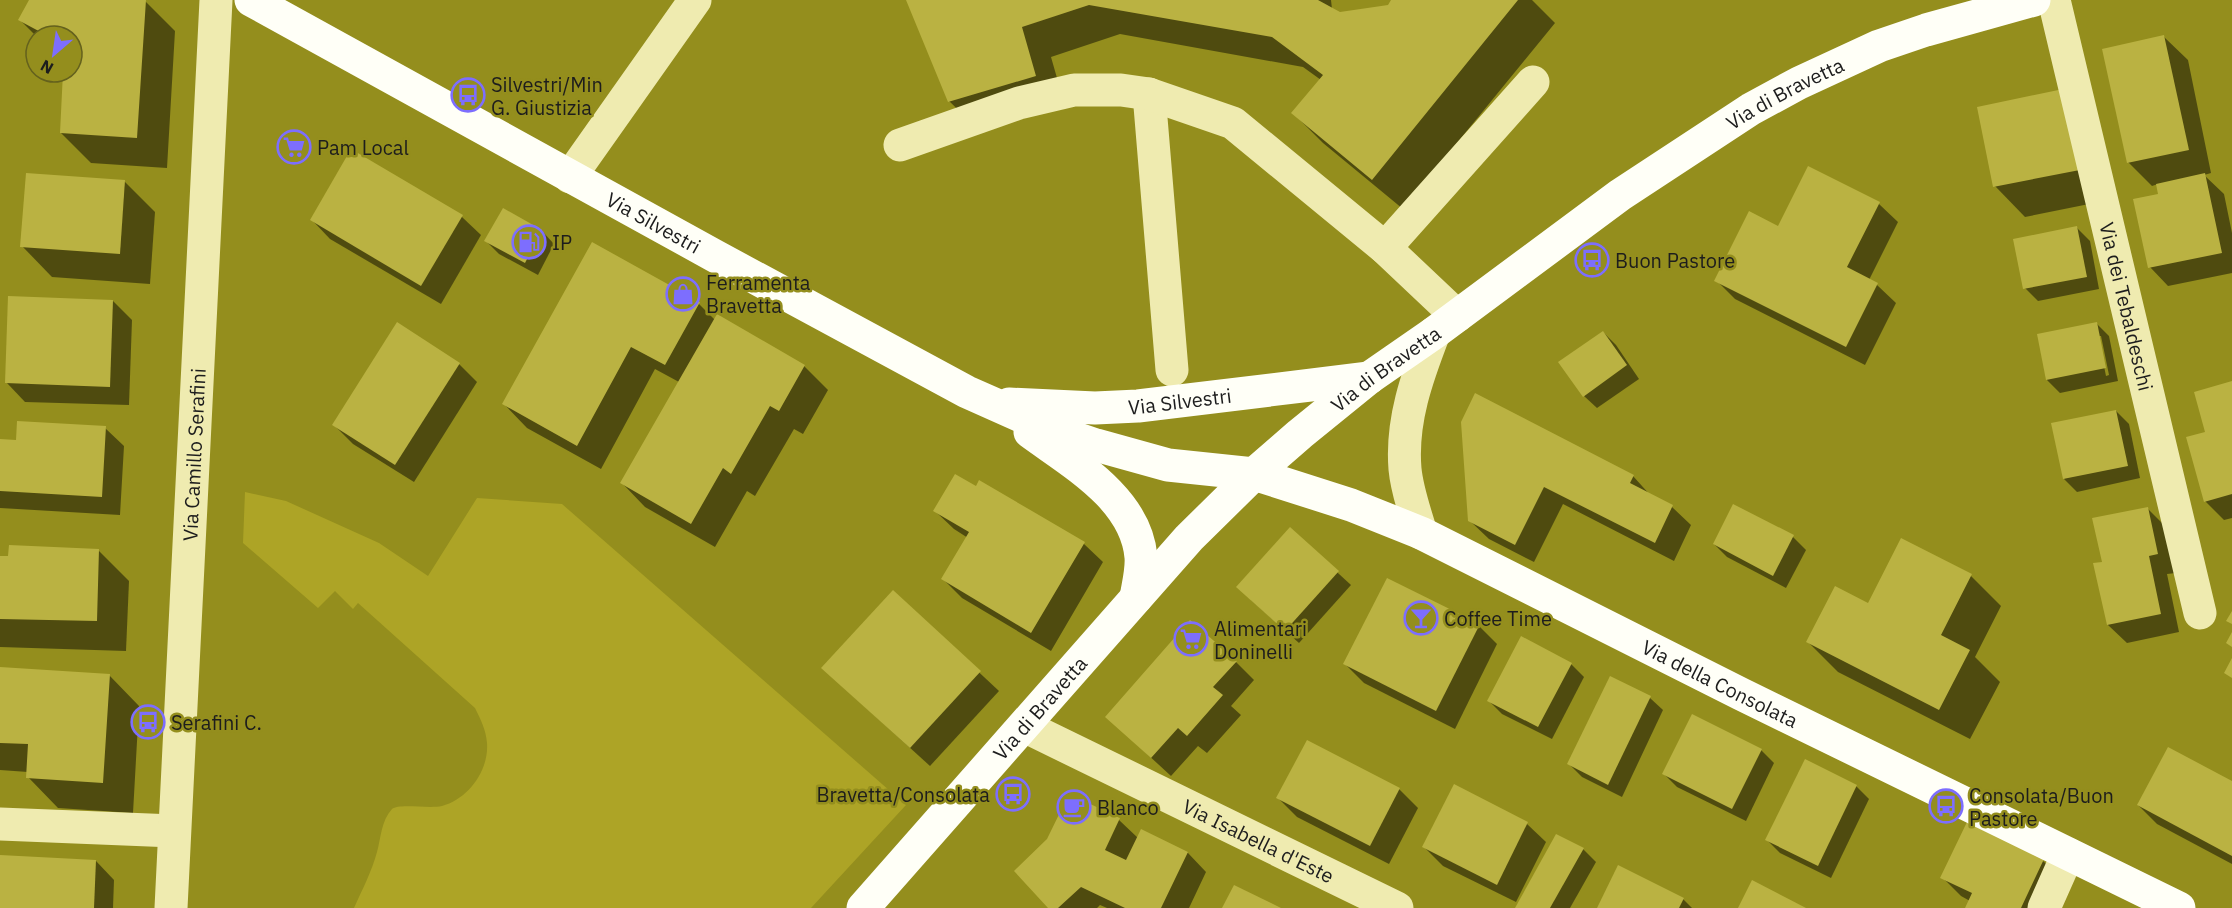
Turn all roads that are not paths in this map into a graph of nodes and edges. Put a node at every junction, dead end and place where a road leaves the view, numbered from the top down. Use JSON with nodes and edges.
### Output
{"nodes":[{"id":1,"x":216,"y":0,"type":"edge"},
{"id":2,"x":251,"y":0,"type":"edge"},
{"id":3,"x":695,"y":0,"type":"edge"},
{"id":4,"x":2034,"y":0,"type":"edge"},
{"id":5,"x":2054,"y":0,"type":"edge"},
{"id":6,"x":1533,"y":82,"type":"dead end"},
{"id":7,"x":1149,"y":94,"type":"junction"},
{"id":8,"x":900,"y":145,"type":"dead end"},
{"id":9,"x":570,"y":177,"type":"junction"},
{"id":10,"x":1385,"y":248,"type":"junction"},
{"id":11,"x":1446,"y":324,"type":"junction"},
{"id":12,"x":1172,"y":370,"type":"dead end"},
{"id":13,"x":1369,"y":378,"type":"junction"},
{"id":14,"x":990,"y":403,"type":"junction"},
{"id":15,"x":1254,"y":474,"type":"junction"},
{"id":16,"x":1420,"y":533,"type":"junction"},
{"id":17,"x":1136,"y":598,"type":"junction"},
{"id":18,"x":2200,"y":613,"type":"dead end"},
{"id":19,"x":1023,"y":726,"type":"junction"},
{"id":20,"x":0,"y":824,"type":"edge"},
{"id":21,"x":174,"y":831,"type":"junction"},
{"id":22,"x":2068,"y":854,"type":"junction"},
{"id":23,"x":171,"y":908,"type":"edge"},
{"id":24,"x":863,"y":908,"type":"edge"},
{"id":25,"x":1397,"y":908,"type":"edge"},
{"id":26,"x":2044,"y":908,"type":"edge"},
{"id":27,"x":2179,"y":908,"type":"edge"}],
"edges":[{"from":1,"to":21,"type":"street","name":"Via Camillo Serafini"},
{"from":2,"to":9,"type":"main road","name":"Via Silvestri"},
{"from":3,"to":9,"type":"street"},
{"from":4,"to":11,"type":"main road","name":"Via di Bravetta"},
{"from":5,"to":18,"type":"street","name":"Via dei Tebaldeschi"},
{"from":6,"to":10,"type":"street"},
{"from":7,"to":8,"type":"street"},
{"from":7,"to":10,"type":"street"},
{"from":7,"to":12,"type":"street"},
{"from":9,"to":14,"type":"main road","name":"Via Silvestri"},
{"from":10,"to":11,"type":"street"},
{"from":11,"to":13,"type":"main road","name":"Via di Bravetta"},
{"from":11,"to":16,"type":"street"},
{"from":13,"to":14,"type":"main road","name":"Via Silvestri"},
{"from":13,"to":15,"type":"main road","name":"Via di Bravetta"},
{"from":14,"to":15,"type":"main road","name":"Via Silvestri"},
{"from":14,"to":17,"type":"main road","name":"Via Silvestri"},
{"from":15,"to":16,"type":"main road","name":"Via della Consolata"},
{"from":15,"to":17,"type":"main road","name":"Via di Bravetta"},
{"from":16,"to":22,"type":"main road","name":"Via della Consolata"},
{"from":17,"to":19,"type":"main road","name":"Via di Bravetta"},
{"from":19,"to":24,"type":"main road","name":"Via di Bravetta"},
{"from":19,"to":25,"type":"street","name":"Via Isabella d'Este"},
{"from":20,"to":21,"type":"street"},
{"from":21,"to":23,"type":"street","name":"Via Camillo Serafini"},
{"from":22,"to":26,"type":"street"},
{"from":22,"to":27,"type":"main road","name":"Via della Consolata"}]}
